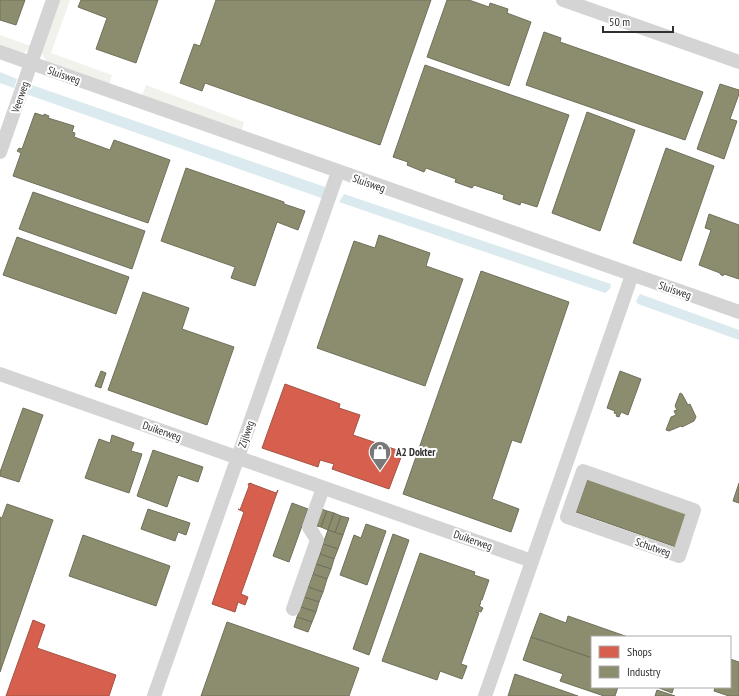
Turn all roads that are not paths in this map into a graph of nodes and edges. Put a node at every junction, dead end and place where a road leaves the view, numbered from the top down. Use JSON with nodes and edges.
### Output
{"nodes":[{"id":1,"x":53,"y":0,"type":"edge"},
{"id":2,"x":563,"y":0,"type":"edge"},
{"id":3,"x":0,"y":52,"type":"edge"},
{"id":4,"x":739,"y":62,"type":"edge"},
{"id":5,"x":31,"y":64,"type":"junction"},
{"id":6,"x":0,"y":152,"type":"edge"},
{"id":7,"x":338,"y":172,"type":"junction"},
{"id":8,"x":632,"y":275,"type":"junction"},
{"id":9,"x":739,"y":312,"type":"edge"},
{"id":10,"x":0,"y":374,"type":"edge"},
{"id":11,"x":238,"y":458,"type":"junction"},
{"id":12,"x":558,"y":485,"type":"junction"},
{"id":13,"x":323,"y":488,"type":"junction"},
{"id":14,"x":576,"y":491,"type":"junction"},
{"id":15,"x":532,"y":561,"type":"junction"},
{"id":16,"x":293,"y":609,"type":"dead end"},
{"id":17,"x":154,"y":696,"type":"edge"},
{"id":18,"x":485,"y":696,"type":"edge"}],
"edges":[{"from":1,"to":5,"type":"street","name":"Veerweg"},
{"from":2,"to":4,"type":"street"},
{"from":3,"to":5,"type":"street","name":"Sluisweg"},
{"from":5,"to":6,"type":"street","name":"Veerweg"},
{"from":5,"to":7,"type":"street","name":"Sluisweg"},
{"from":7,"to":8,"type":"street","name":"Sluisweg"},
{"from":7,"to":11,"type":"street","name":"Zijlweg"},
{"from":8,"to":9,"type":"street","name":"Sluisweg"},
{"from":8,"to":12,"type":"street"},
{"from":10,"to":11,"type":"street","name":"Duikerweg"},
{"from":11,"to":13,"type":"street","name":"Duikerweg"},
{"from":11,"to":17,"type":"street","name":"Zijlweg"},
{"from":12,"to":14,"type":"street"},
{"from":12,"to":15,"type":"street"},
{"from":13,"to":15,"type":"street","name":"Duikerweg"},
{"from":13,"to":16,"type":"street"},
{"from":14,"to":14,"type":"street","name":"Schutweg"},
{"from":15,"to":18,"type":"street"}]}
